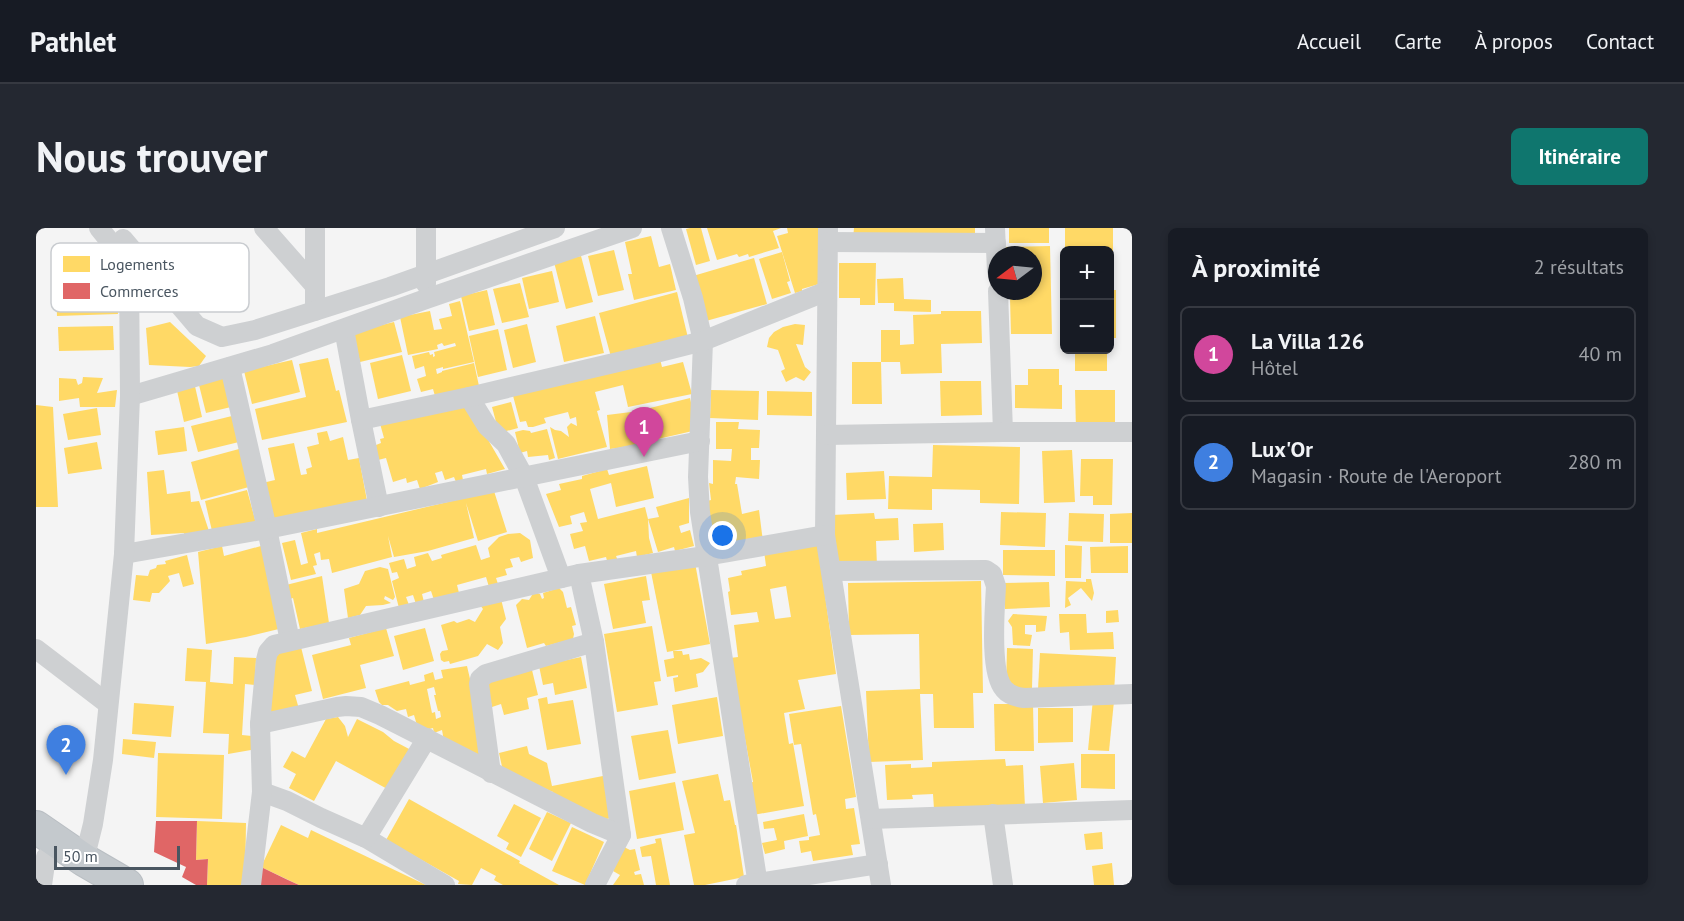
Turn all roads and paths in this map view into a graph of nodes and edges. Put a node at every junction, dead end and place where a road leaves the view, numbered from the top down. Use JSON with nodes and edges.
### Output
{"nodes":[{"id":1,"x":99,"y":228,"type":"edge"},
{"id":2,"x":114,"y":228,"type":"edge"},
{"id":3,"x":264,"y":228,"type":"edge"},
{"id":4,"x":315,"y":228,"type":"edge"},
{"id":5,"x":426,"y":228,"type":"edge"},
{"id":6,"x":555,"y":228,"type":"edge"},
{"id":7,"x":632,"y":228,"type":"edge"},
{"id":8,"x":671,"y":228,"type":"edge"},
{"id":9,"x":535,"y":231,"type":"edge"},
{"id":10,"x":828,"y":235,"type":"edge"},
{"id":11,"x":996,"y":235,"type":"edge"},
{"id":12,"x":111,"y":243,"type":"edge"},
{"id":13,"x":127,"y":243,"type":"edge"},
{"id":14,"x":426,"y":273,"type":"junction"},
{"id":15,"x":315,"y":286,"type":"junction"},
{"id":16,"x":827,"y":291,"type":"junction"},
{"id":17,"x":426,"y":299,"type":"junction"},
{"id":18,"x":998,"y":300,"type":"edge"},
{"id":19,"x":315,"y":311,"type":"junction"},
{"id":20,"x":129,"y":312,"type":"edge"},
{"id":21,"x":185,"y":312,"type":"edge"},
{"id":22,"x":344,"y":329,"type":"junction"},
{"id":23,"x":703,"y":341,"type":"junction"},
{"id":24,"x":230,"y":367,"type":"junction"},
{"id":25,"x":130,"y":396,"type":"junction"},
{"id":26,"x":470,"y":397,"type":"junction"},
{"id":27,"x":361,"y":420,"type":"junction"},
{"id":28,"x":1003,"y":432,"type":"junction"},
{"id":29,"x":1132,"y":432,"type":"edge"},
{"id":30,"x":826,"y":435,"type":"junction"},
{"id":31,"x":700,"y":441,"type":"junction"},
{"id":32,"x":524,"y":477,"type":"junction"},
{"id":33,"x":379,"y":507,"type":"junction"},
{"id":34,"x":267,"y":529,"type":"junction"},
{"id":35,"x":825,"y":535,"type":"junction"},
{"id":36,"x":124,"y":554,"type":"junction"},
{"id":37,"x":706,"y":556,"type":"junction"},
{"id":38,"x":831,"y":572,"type":"junction"},
{"id":39,"x":570,"y":576,"type":"junction"},
{"id":40,"x":290,"y":641,"type":"junction"},
{"id":41,"x":594,"y":642,"type":"junction"},
{"id":42,"x":36,"y":649,"type":"edge"},
{"id":43,"x":1132,"y":694,"type":"edge"},
{"id":44,"x":108,"y":704,"type":"junction"},
{"id":45,"x":260,"y":723,"type":"junction"},
{"id":46,"x":427,"y":738,"type":"junction"},
{"id":47,"x":491,"y":773,"type":"junction"},
{"id":48,"x":262,"y":792,"type":"junction"},
{"id":49,"x":1132,"y":810,"type":"edge"},
{"id":50,"x":993,"y":814,"type":"junction"},
{"id":51,"x":871,"y":819,"type":"junction"},
{"id":52,"x":36,"y":827,"type":"edge"},
{"id":53,"x":621,"y":835,"type":"junction"},
{"id":54,"x":366,"y":838,"type":"junction"},
{"id":55,"x":42,"y":864,"type":"edge"},
{"id":56,"x":878,"y":864,"type":"junction"},
{"id":57,"x":87,"y":872,"type":"edge"},
{"id":58,"x":754,"y":884,"type":"edge"},
{"id":59,"x":127,"y":885,"type":"edge"},
{"id":60,"x":251,"y":885,"type":"edge"},
{"id":61,"x":445,"y":885,"type":"edge"},
{"id":62,"x":595,"y":885,"type":"edge"},
{"id":63,"x":881,"y":885,"type":"edge"},
{"id":64,"x":1003,"y":885,"type":"edge"}],
"edges":[{"from":1,"to":12,"type":"street"},
{"from":2,"to":13,"type":"street"},
{"from":3,"to":15,"type":"street"},
{"from":4,"to":15,"type":"street"},
{"from":5,"to":14,"type":"street"},
{"from":6,"to":9,"type":"street"},
{"from":7,"to":17,"type":"street"},
{"from":8,"to":23,"type":"street"},
{"from":9,"to":14,"type":"street"},
{"from":10,"to":11,"type":"street"},
{"from":10,"to":16,"type":"street"},
{"from":14,"to":17,"type":"street"},
{"from":14,"to":19,"type":"street"},
{"from":15,"to":19,"type":"street"},
{"from":16,"to":23,"type":"street"},
{"from":16,"to":30,"type":"street"},
{"from":17,"to":22,"type":"street"},
{"from":18,"to":28,"type":"street"},
{"from":19,"to":21,"type":"street"},
{"from":20,"to":25,"type":"street"},
{"from":22,"to":24,"type":"street"},
{"from":22,"to":27,"type":"street"},
{"from":23,"to":26,"type":"street"},
{"from":23,"to":31,"type":"street"},
{"from":24,"to":25,"type":"street"},
{"from":24,"to":34,"type":"street"},
{"from":25,"to":36,"type":"street"},
{"from":26,"to":27,"type":"street"},
{"from":26,"to":32,"type":"street"},
{"from":27,"to":33,"type":"street"},
{"from":28,"to":29,"type":"street"},
{"from":28,"to":30,"type":"street"},
{"from":30,"to":35,"type":"street"},
{"from":31,"to":32,"type":"street"},
{"from":31,"to":37,"type":"street"},
{"from":32,"to":33,"type":"street"},
{"from":32,"to":39,"type":"street"},
{"from":33,"to":34,"type":"street"},
{"from":34,"to":36,"type":"street"},
{"from":34,"to":40,"type":"street"},
{"from":35,"to":37,"type":"street"},
{"from":35,"to":38,"type":"street"},
{"from":36,"to":44,"type":"street"},
{"from":37,"to":39,"type":"street"},
{"from":37,"to":58,"type":"street"},
{"from":38,"to":43,"type":"street"},
{"from":38,"to":51,"type":"street"},
{"from":39,"to":40,"type":"street"},
{"from":39,"to":41,"type":"street"},
{"from":40,"to":45,"type":"street"},
{"from":41,"to":47,"type":"street"},
{"from":41,"to":53,"type":"street"},
{"from":42,"to":44,"type":"street"},
{"from":44,"to":57,"type":"street"},
{"from":45,"to":46,"type":"street"},
{"from":45,"to":48,"type":"street"},
{"from":46,"to":47,"type":"street"},
{"from":46,"to":54,"type":"street"},
{"from":47,"to":53,"type":"street"},
{"from":48,"to":54,"type":"street"},
{"from":48,"to":60,"type":"street"},
{"from":49,"to":50,"type":"street"},
{"from":50,"to":51,"type":"street"},
{"from":50,"to":64,"type":"street"},
{"from":51,"to":56,"type":"street"},
{"from":52,"to":57,"type":"highway"},
{"from":53,"to":62,"type":"street"},
{"from":54,"to":61,"type":"street"},
{"from":55,"to":57,"type":"highway"},
{"from":56,"to":58,"type":"street"},
{"from":56,"to":63,"type":"street"},
{"from":57,"to":59,"type":"highway"}]}
